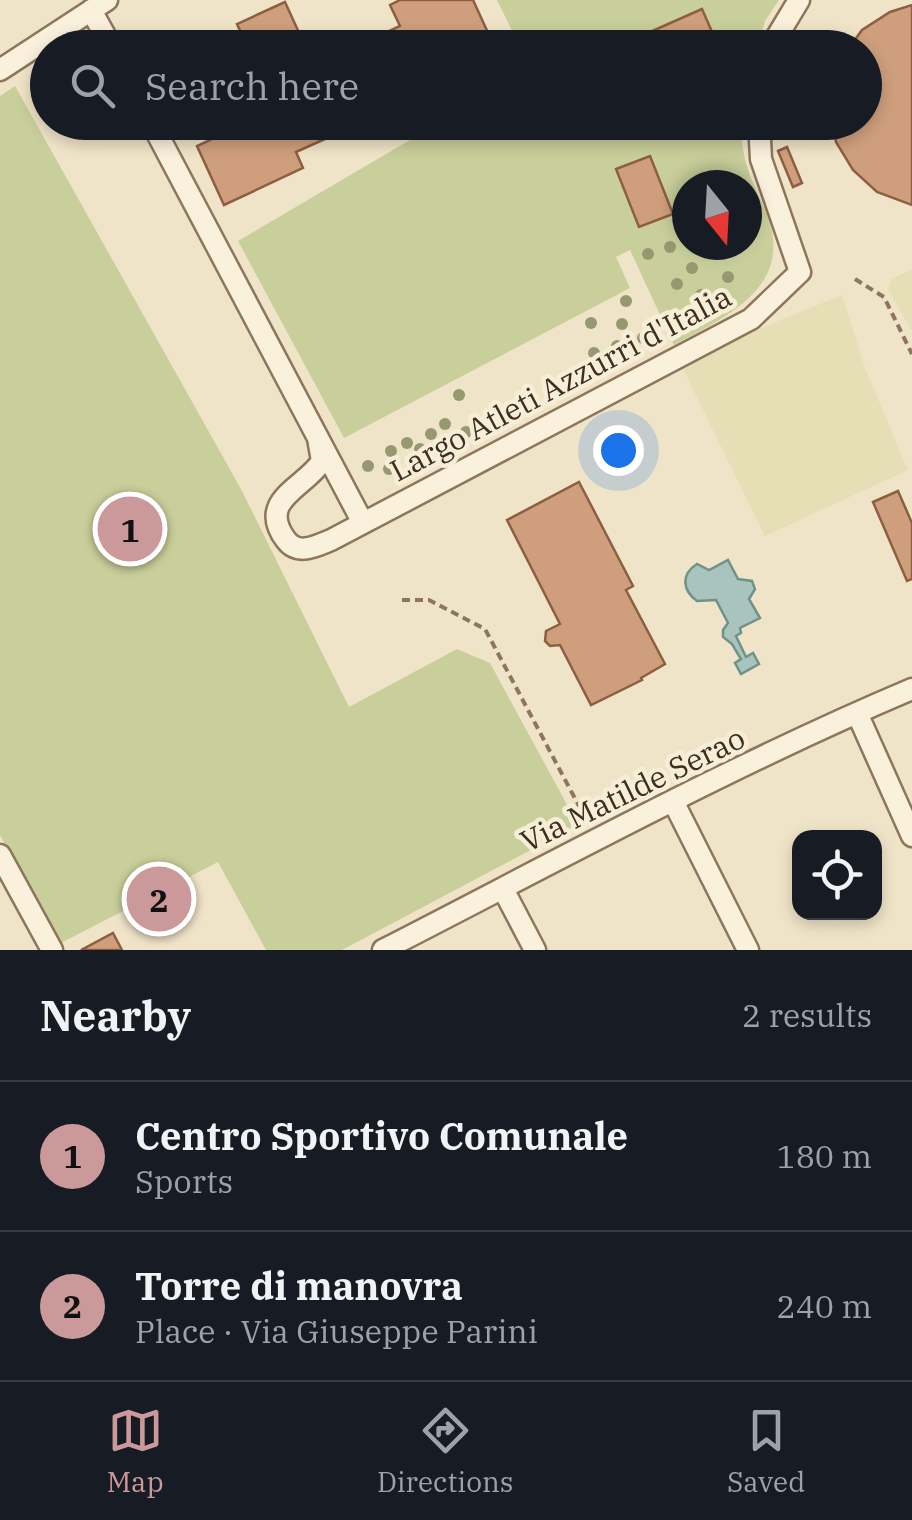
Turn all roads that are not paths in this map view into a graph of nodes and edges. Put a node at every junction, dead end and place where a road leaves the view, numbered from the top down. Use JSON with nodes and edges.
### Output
{"nodes":[{"id":1,"x":799,"y":0,"type":"edge"},
{"id":2,"x":99,"y":5,"type":"edge"},
{"id":3,"x":61,"y":30,"type":"edge"},
{"id":4,"x":107,"y":30,"type":"edge"},
{"id":5,"x":781,"y":30,"type":"edge"},
{"id":6,"x":30,"y":50,"type":"edge"},
{"id":7,"x":0,"y":70,"type":"edge"},
{"id":8,"x":161,"y":140,"type":"edge"},
{"id":9,"x":760,"y":140,"type":"edge"},
{"id":10,"x":318,"y":438,"type":"junction"},
{"id":11,"x":362,"y":523,"type":"junction"},
{"id":12,"x":912,"y":690,"type":"edge"},
{"id":13,"x":857,"y":713,"type":"junction"},
{"id":14,"x":674,"y":803,"type":"junction"},
{"id":15,"x":912,"y":836,"type":"edge"},
{"id":16,"x":0,"y":856,"type":"edge"},
{"id":17,"x":504,"y":889,"type":"junction"},
{"id":18,"x":52,"y":950,"type":"edge"},
{"id":19,"x":384,"y":950,"type":"edge"},
{"id":20,"x":534,"y":950,"type":"edge"},
{"id":21,"x":748,"y":950,"type":"edge"}],
"edges":[{"from":1,"to":5,"type":"street"},
{"from":2,"to":3,"type":"street"},
{"from":2,"to":4,"type":"street"},
{"from":6,"to":7,"type":"street"},
{"from":8,"to":10,"type":"street"},
{"from":9,"to":11,"type":"street","name":"Largo Atleti Azzurri d'Italia"},
{"from":10,"to":11,"type":"street"},
{"from":10,"to":11,"type":"street"},
{"from":12,"to":13,"type":"street","name":"Via Matilde Serao"},
{"from":13,"to":14,"type":"street","name":"Via Matilde Serao"},
{"from":13,"to":15,"type":"street"},
{"from":14,"to":17,"type":"street","name":"Via Matilde Serao"},
{"from":14,"to":21,"type":"street"},
{"from":16,"to":18,"type":"street"},
{"from":17,"to":19,"type":"street","name":"Via Matilde Serao"},
{"from":17,"to":20,"type":"street"}]}
